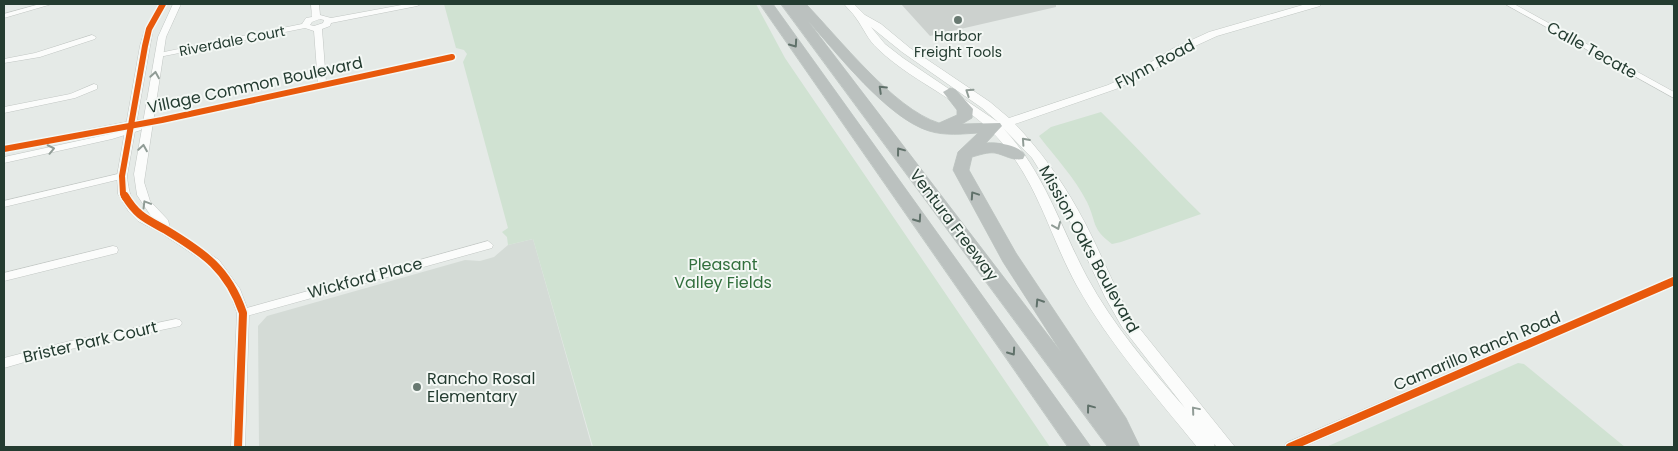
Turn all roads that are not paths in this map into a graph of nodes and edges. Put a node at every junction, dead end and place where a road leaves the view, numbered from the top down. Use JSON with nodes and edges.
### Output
{"nodes":[{"id":1,"x":48,"y":4,"type":"edge"},
{"id":2,"x":163,"y":4,"type":"edge"},
{"id":3,"x":177,"y":4,"type":"edge"},
{"id":4,"x":315,"y":4,"type":"edge"},
{"id":5,"x":417,"y":4,"type":"edge"},
{"id":6,"x":766,"y":4,"type":"edge"},
{"id":7,"x":788,"y":4,"type":"edge"},
{"id":8,"x":799,"y":4,"type":"edge"},
{"id":9,"x":849,"y":4,"type":"edge"},
{"id":10,"x":1316,"y":4,"type":"edge"},
{"id":11,"x":1509,"y":4,"type":"edge"},
{"id":12,"x":4,"y":16,"type":"edge"},
{"id":13,"x":861,"y":17,"type":"junction"},
{"id":14,"x":316,"y":18,"type":"junction"},
{"id":15,"x":329,"y":21,"type":"junction"},
{"id":16,"x":306,"y":26,"type":"junction"},
{"id":17,"x":318,"y":28,"type":"junction"},
{"id":18,"x":92,"y":37,"type":"dead end"},
{"id":19,"x":159,"y":55,"type":"junction"},
{"id":20,"x":452,"y":56,"type":"dead end"},
{"id":21,"x":4,"y":62,"type":"edge"},
{"id":22,"x":322,"y":85,"type":"junction"},
{"id":23,"x":94,"y":87,"type":"dead end"},
{"id":24,"x":950,"y":92,"type":"junction"},
{"id":25,"x":1674,"y":95,"type":"edge"},
{"id":26,"x":4,"y":110,"type":"edge"},
{"id":27,"x":148,"y":124,"type":"junction"},
{"id":28,"x":1001,"y":124,"type":"junction"},
{"id":29,"x":932,"y":127,"type":"junction"},
{"id":30,"x":131,"y":128,"type":"junction"},
{"id":31,"x":4,"y":149,"type":"edge"},
{"id":32,"x":964,"y":155,"type":"junction"},
{"id":33,"x":1017,"y":155,"type":"junction"},
{"id":34,"x":4,"y":160,"type":"edge"},
{"id":35,"x":122,"y":176,"type":"junction"},
{"id":36,"x":4,"y":204,"type":"edge"},
{"id":37,"x":165,"y":230,"type":"junction"},
{"id":38,"x":488,"y":245,"type":"dead end"},
{"id":39,"x":113,"y":250,"type":"dead end"},
{"id":40,"x":4,"y":277,"type":"edge"},
{"id":41,"x":1672,"y":284,"type":"edge"},
{"id":42,"x":243,"y":313,"type":"junction"},
{"id":43,"x":176,"y":323,"type":"dead end"},
{"id":44,"x":4,"y":363,"type":"edge"},
{"id":45,"x":238,"y":447,"type":"edge"},
{"id":46,"x":1080,"y":447,"type":"edge"},
{"id":47,"x":1120,"y":447,"type":"edge"},
{"id":48,"x":1129,"y":447,"type":"edge"},
{"id":49,"x":1207,"y":447,"type":"edge"},
{"id":50,"x":1227,"y":447,"type":"edge"},
{"id":51,"x":1290,"y":447,"type":"edge"}],
"edges":[{"from":1,"to":12,"type":"street"},
{"from":2,"to":30,"type":"street"},
{"from":3,"to":19,"type":"street"},
{"from":4,"to":14,"type":"street"},
{"from":5,"to":15,"type":"street"},
{"from":6,"to":46,"type":"highway","name":"Ventura Freeway","one_way":true},
{"from":47,"to":7,"type":"highway","name":"Ventura Freeway","one_way":true},
{"from":29,"to":8,"type":"highway","one_way":true},
{"from":9,"to":13,"type":"main road","name":"Mission Oaks Boulevard"},
{"from":10,"to":28,"type":"main road","name":"Flynn Road"},
{"from":11,"to":25,"type":"street","name":"Calle Tecate"},
{"from":13,"to":24,"type":"main road","name":"Mission Oaks Boulevard"},
{"from":28,"to":13,"type":"main road","name":"Mission Oaks Boulevard","one_way":true},
{"from":14,"to":15,"type":"street"},
{"from":14,"to":16,"type":"street"},
{"from":15,"to":17,"type":"street"},
{"from":16,"to":17,"type":"street"},
{"from":16,"to":19,"type":"street","name":"Riverdale Court"},
{"from":17,"to":22,"type":"street"},
{"from":18,"to":21,"type":"street"},
{"from":27,"to":19,"type":"street","one_way":true},
{"from":20,"to":22,"type":"street","name":"Village Common Boulevard"},
{"from":22,"to":27,"type":"street","name":"Village Common Boulevard"},
{"from":23,"to":26,"type":"street"},
{"from":24,"to":28,"type":"main road","name":"Mission Oaks Boulevard"},
{"from":24,"to":29,"type":"highway"},
{"from":27,"to":30,"type":"street","name":"Village Common Boulevard"},
{"from":37,"to":27,"type":"street","one_way":true},
{"from":28,"to":29,"type":"highway"},
{"from":28,"to":32,"type":"highway"},
{"from":28,"to":33,"type":"main road","name":"Mission Oaks Boulevard"},
{"from":50,"to":28,"type":"main road","name":"Mission Oaks Boulevard","one_way":true},
{"from":30,"to":31,"type":"street","name":"Village Common Boulevard"},
{"from":34,"to":30,"type":"street","name":"Village Common Boulevard","one_way":true},
{"from":30,"to":35,"type":"street"},
{"from":32,"to":33,"type":"highway"},
{"from":48,"to":32,"type":"highway","one_way":true},
{"from":33,"to":49,"type":"main road","name":"Mission Oaks Boulevard","one_way":true},
{"from":35,"to":36,"type":"street"},
{"from":35,"to":37,"type":"street"},
{"from":37,"to":42,"type":"street"},
{"from":38,"to":42,"type":"street","name":"Wickford Place"},
{"from":39,"to":40,"type":"street"},
{"from":41,"to":51,"type":"street","name":"Camarillo Ranch Road"},
{"from":42,"to":45,"type":"street"},
{"from":43,"to":44,"type":"street","name":"Brister Park Court"}]}
